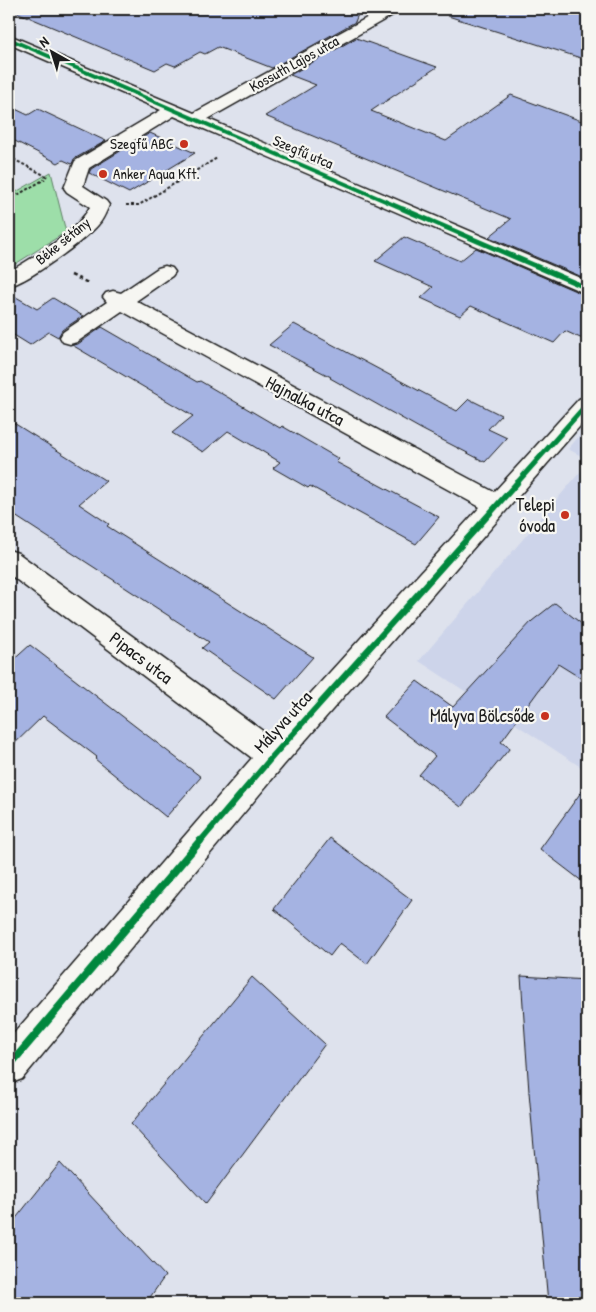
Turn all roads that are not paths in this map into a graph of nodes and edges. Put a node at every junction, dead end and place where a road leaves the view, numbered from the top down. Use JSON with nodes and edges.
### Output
{"nodes":[{"id":1,"x":394,"y":9,"type":"edge"},
{"id":2,"x":9,"y":39,"type":"edge"},
{"id":3,"x":174,"y":110,"type":"junction"},
{"id":4,"x":195,"y":119,"type":"junction"},
{"id":5,"x":166,"y":272,"type":"dead end"},
{"id":6,"x":9,"y":280,"type":"edge"},
{"id":7,"x":587,"y":288,"type":"edge"},
{"id":8,"x":117,"y":299,"type":"junction"},
{"id":9,"x":70,"y":337,"type":"dead end"},
{"id":10,"x":587,"y":404,"type":"edge"},
{"id":11,"x":498,"y":506,"type":"junction"},
{"id":12,"x":9,"y":560,"type":"edge"},
{"id":13,"x":273,"y":756,"type":"junction"},
{"id":14,"x":9,"y":1066,"type":"edge"}],
"edges":[{"from":1,"to":4,"type":"street","name":"Kossuth Lajos utca"},
{"from":2,"to":3,"type":"street","name":"Szegfű utca"},
{"from":3,"to":4,"type":"street","name":"Szegfű utca"},
{"from":3,"to":6,"type":"street","name":"Béke sétány"},
{"from":4,"to":7,"type":"street","name":"Szegfű utca"},
{"from":5,"to":8,"type":"street"},
{"from":8,"to":9,"type":"street"},
{"from":8,"to":11,"type":"street","name":"Hajnalka utca"},
{"from":10,"to":11,"type":"street","name":"Mályva utca"},
{"from":11,"to":13,"type":"street","name":"Mályva utca"},
{"from":12,"to":13,"type":"street","name":"Pipacs utca"},
{"from":13,"to":14,"type":"street","name":"Mályva utca"}]}
